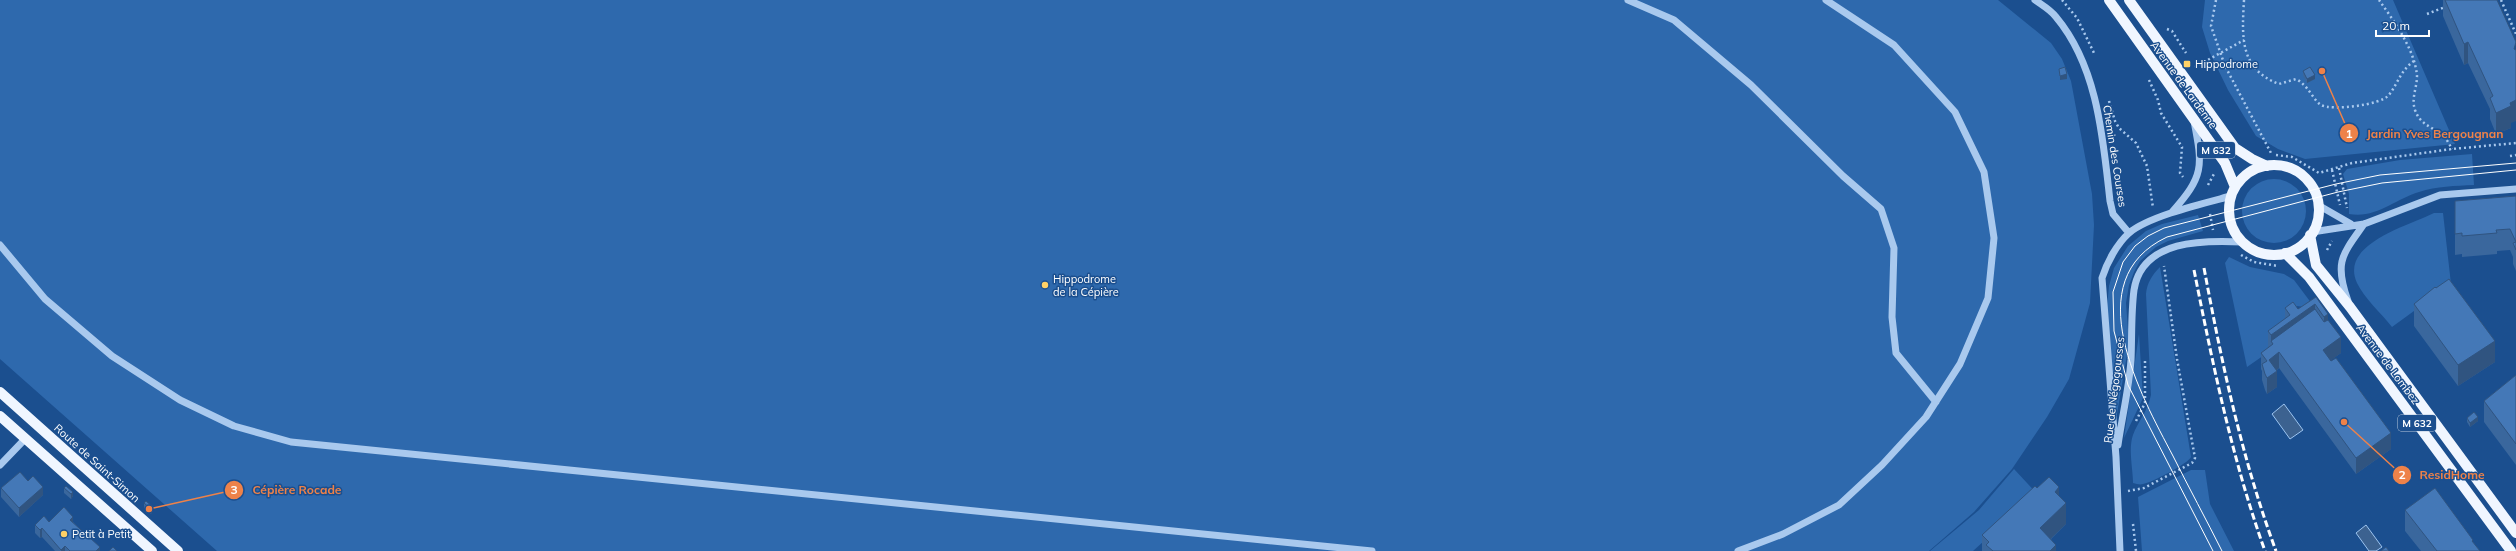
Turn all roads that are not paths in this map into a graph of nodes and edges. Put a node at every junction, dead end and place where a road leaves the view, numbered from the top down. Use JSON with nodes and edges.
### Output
{"nodes":[{"id":1,"x":1628,"y":0,"type":"edge"},
{"id":2,"x":1826,"y":0,"type":"edge"},
{"id":3,"x":2035,"y":0,"type":"edge"},
{"id":4,"x":2109,"y":0,"type":"edge"},
{"id":5,"x":2129,"y":0,"type":"edge"},
{"id":6,"x":2193,"y":116,"type":"junction"},
{"id":7,"x":2267,"y":166,"type":"junction"},
{"id":8,"x":2516,"y":189,"type":"edge"},
{"id":9,"x":2233,"y":191,"type":"junction"},
{"id":10,"x":2318,"y":205,"type":"junction"},
{"id":11,"x":2172,"y":212,"type":"junction"},
{"id":12,"x":2351,"y":224,"type":"junction"},
{"id":13,"x":2364,"y":224,"type":"junction"},
{"id":14,"x":2130,"y":233,"type":"junction"},
{"id":15,"x":2311,"y":234,"type":"junction"},
{"id":16,"x":2243,"y":242,"type":"junction"},
{"id":17,"x":0,"y":245,"type":"edge"},
{"id":18,"x":2285,"y":253,"type":"junction"},
{"id":19,"x":2350,"y":307,"type":"junction"},
{"id":20,"x":0,"y":392,"type":"edge"},
{"id":21,"x":1936,"y":402,"type":"junction"},
{"id":22,"x":0,"y":416,"type":"edge"},
{"id":23,"x":25,"y":439,"type":"junction"},
{"id":24,"x":2116,"y":457,"type":"junction"},
{"id":25,"x":0,"y":465,"type":"edge"},
{"id":26,"x":2516,"y":533,"type":"edge"},
{"id":27,"x":152,"y":551,"type":"edge"},
{"id":28,"x":178,"y":551,"type":"edge"},
{"id":29,"x":1372,"y":551,"type":"edge"},
{"id":30,"x":1738,"y":551,"type":"edge"},
{"id":31,"x":2120,"y":551,"type":"edge"},
{"id":32,"x":2511,"y":551,"type":"edge"}],
"edges":[{"from":1,"to":21,"type":"street"},
{"from":2,"to":21,"type":"street"},
{"from":3,"to":14,"type":"street","name":"Chemin des Courses"},
{"from":4,"to":6,"type":"main road","name":"Avenue de Lardenne","number":"M 632"},
{"from":5,"to":7,"type":"main road","name":"Avenue de Lardenne"},
{"from":6,"to":9,"type":"main road","name":"Avenue de Lardenne","number":"M 632"},
{"from":6,"to":11,"type":"street","name":"Rue de Négogousses"},
{"from":7,"to":9,"type":"main road"},
{"from":7,"to":10,"type":"main road"},
{"from":8,"to":13,"type":"street"},
{"from":9,"to":11,"type":"street","name":"Rue de Négogousses"},
{"from":9,"to":16,"type":"main road"},
{"from":10,"to":12,"type":"street"},
{"from":10,"to":15,"type":"main road"},
{"from":11,"to":14,"type":"street","name":"Rue de Négogousses"},
{"from":12,"to":13,"type":"street"},
{"from":12,"to":15,"type":"street"},
{"from":13,"to":19,"type":"street"},
{"from":14,"to":24,"type":"street","name":"Rue de Négogousses"},
{"from":15,"to":18,"type":"main road"},
{"from":15,"to":19,"type":"main road","name":"Avenue de Lombez","number":"M 632"},
{"from":16,"to":18,"type":"main road"},
{"from":16,"to":24,"type":"street","name":"Rue de Négogousses"},
{"from":17,"to":29,"type":"street"},
{"from":18,"to":32,"type":"main road","name":"Avenue de Lombez","number":"M 632"},
{"from":19,"to":26,"type":"main road","name":"Avenue de Lombez","number":"M 632"},
{"from":20,"to":28,"type":"main road","name":"Route de Saint-Simon"},
{"from":21,"to":30,"type":"street"},
{"from":22,"to":23,"type":"main road"},
{"from":23,"to":25,"type":"street"},
{"from":23,"to":27,"type":"main road"},
{"from":24,"to":31,"type":"street","name":"Rue de Négogousses"}]}
